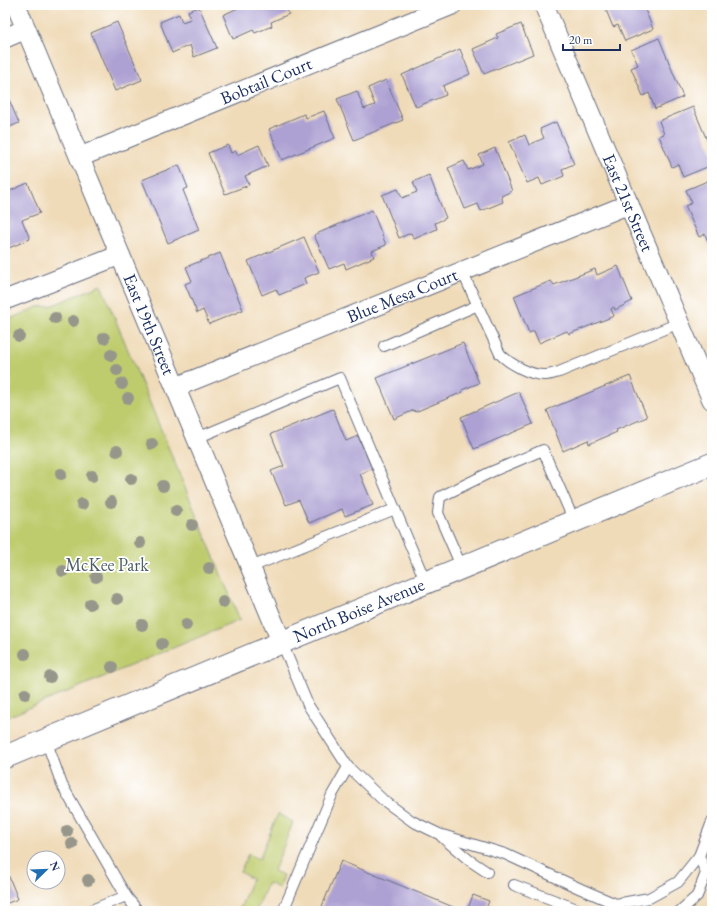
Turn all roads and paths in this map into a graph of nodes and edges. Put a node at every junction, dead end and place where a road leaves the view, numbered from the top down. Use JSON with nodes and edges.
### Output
{"nodes":[{"id":1,"x":16,"y":5,"type":"edge"},
{"id":2,"x":452,"y":5,"type":"edge"},
{"id":3,"x":544,"y":5,"type":"edge"},
{"id":4,"x":26,"y":30,"type":"junction"},
{"id":5,"x":5,"y":38,"type":"edge"},
{"id":6,"x":80,"y":157,"type":"junction"},
{"id":7,"x":629,"y":204,"type":"junction"},
{"id":8,"x":120,"y":255,"type":"junction"},
{"id":9,"x":462,"y":271,"type":"junction"},
{"id":10,"x":5,"y":300,"type":"edge"},
{"id":11,"x":478,"y":305,"type":"junction"},
{"id":12,"x":679,"y":323,"type":"junction"},
{"id":13,"x":384,"y":346,"type":"dead end"},
{"id":14,"x":176,"y":387,"type":"junction"},
{"id":15,"x":712,"y":400,"type":"edge"},
{"id":16,"x":197,"y":438,"type":"junction"},
{"id":17,"x":712,"y":464,"type":"edge"},
{"id":18,"x":395,"y":509,"type":"junction"},
{"id":19,"x":574,"y":521,"type":"junction"},
{"id":20,"x":251,"y":567,"type":"junction"},
{"id":21,"x":462,"y":568,"type":"junction"},
{"id":22,"x":426,"y":583,"type":"junction"},
{"id":23,"x":282,"y":643,"type":"junction"},
{"id":24,"x":46,"y":740,"type":"junction"},
{"id":25,"x":5,"y":757,"type":"edge"},
{"id":26,"x":348,"y":767,"type":"junction"},
{"id":27,"x":712,"y":822,"type":"edge"},
{"id":28,"x":439,"y":834,"type":"junction"},
{"id":29,"x":699,"y":856,"type":"junction"},
{"id":30,"x":488,"y":872,"type":"dead end"},
{"id":31,"x":514,"y":885,"type":"dead end"},
{"id":32,"x":126,"y":896,"type":"junction"},
{"id":33,"x":89,"y":911,"type":"edge"},
{"id":34,"x":138,"y":911,"type":"edge"},
{"id":35,"x":283,"y":911,"type":"edge"},
{"id":36,"x":582,"y":911,"type":"edge"},
{"id":37,"x":680,"y":911,"type":"edge"}],
"edges":[{"from":1,"to":4,"type":"street","name":"East 19th Street"},
{"from":2,"to":6,"type":"street","name":"Bobtail Court"},
{"from":3,"to":7,"type":"street","name":"East 21st Street"},
{"from":4,"to":5,"type":"street"},
{"from":4,"to":6,"type":"street","name":"East 19th Street"},
{"from":6,"to":8,"type":"street","name":"East 19th Street"},
{"from":7,"to":9,"type":"street","name":"Blue Mesa Court"},
{"from":7,"to":12,"type":"street","name":"East 21st Street"},
{"from":8,"to":10,"type":"street"},
{"from":8,"to":14,"type":"street","name":"East 19th Street"},
{"from":9,"to":11,"type":"lane"},
{"from":9,"to":14,"type":"street","name":"Blue Mesa Court"},
{"from":11,"to":12,"type":"lane"},
{"from":11,"to":13,"type":"lane"},
{"from":12,"to":15,"type":"street","name":"East 21st Street"},
{"from":14,"to":16,"type":"street","name":"East 19th Street"},
{"from":16,"to":18,"type":"lane"},
{"from":16,"to":20,"type":"street","name":"East 19th Street"},
{"from":17,"to":19,"type":"street","name":"North Boise Avenue"},
{"from":18,"to":20,"type":"lane"},
{"from":18,"to":22,"type":"lane"},
{"from":19,"to":21,"type":"street","name":"North Boise Avenue"},
{"from":19,"to":21,"type":"lane"},
{"from":20,"to":23,"type":"street","name":"East 19th Street"},
{"from":21,"to":22,"type":"street","name":"North Boise Avenue"},
{"from":22,"to":23,"type":"street","name":"North Boise Avenue"},
{"from":23,"to":24,"type":"street","name":"North Boise Avenue"},
{"from":23,"to":26,"type":"lane"},
{"from":24,"to":25,"type":"street","name":"North Boise Avenue"},
{"from":24,"to":32,"type":"lane"},
{"from":26,"to":28,"type":"lane"},
{"from":26,"to":35,"type":"lane"},
{"from":27,"to":29,"type":"lane"},
{"from":28,"to":29,"type":"lane"},
{"from":28,"to":30,"type":"lane"},
{"from":29,"to":37,"type":"lane"},
{"from":31,"to":36,"type":"lane"},
{"from":32,"to":33,"type":"lane"},
{"from":32,"to":34,"type":"lane"}]}
